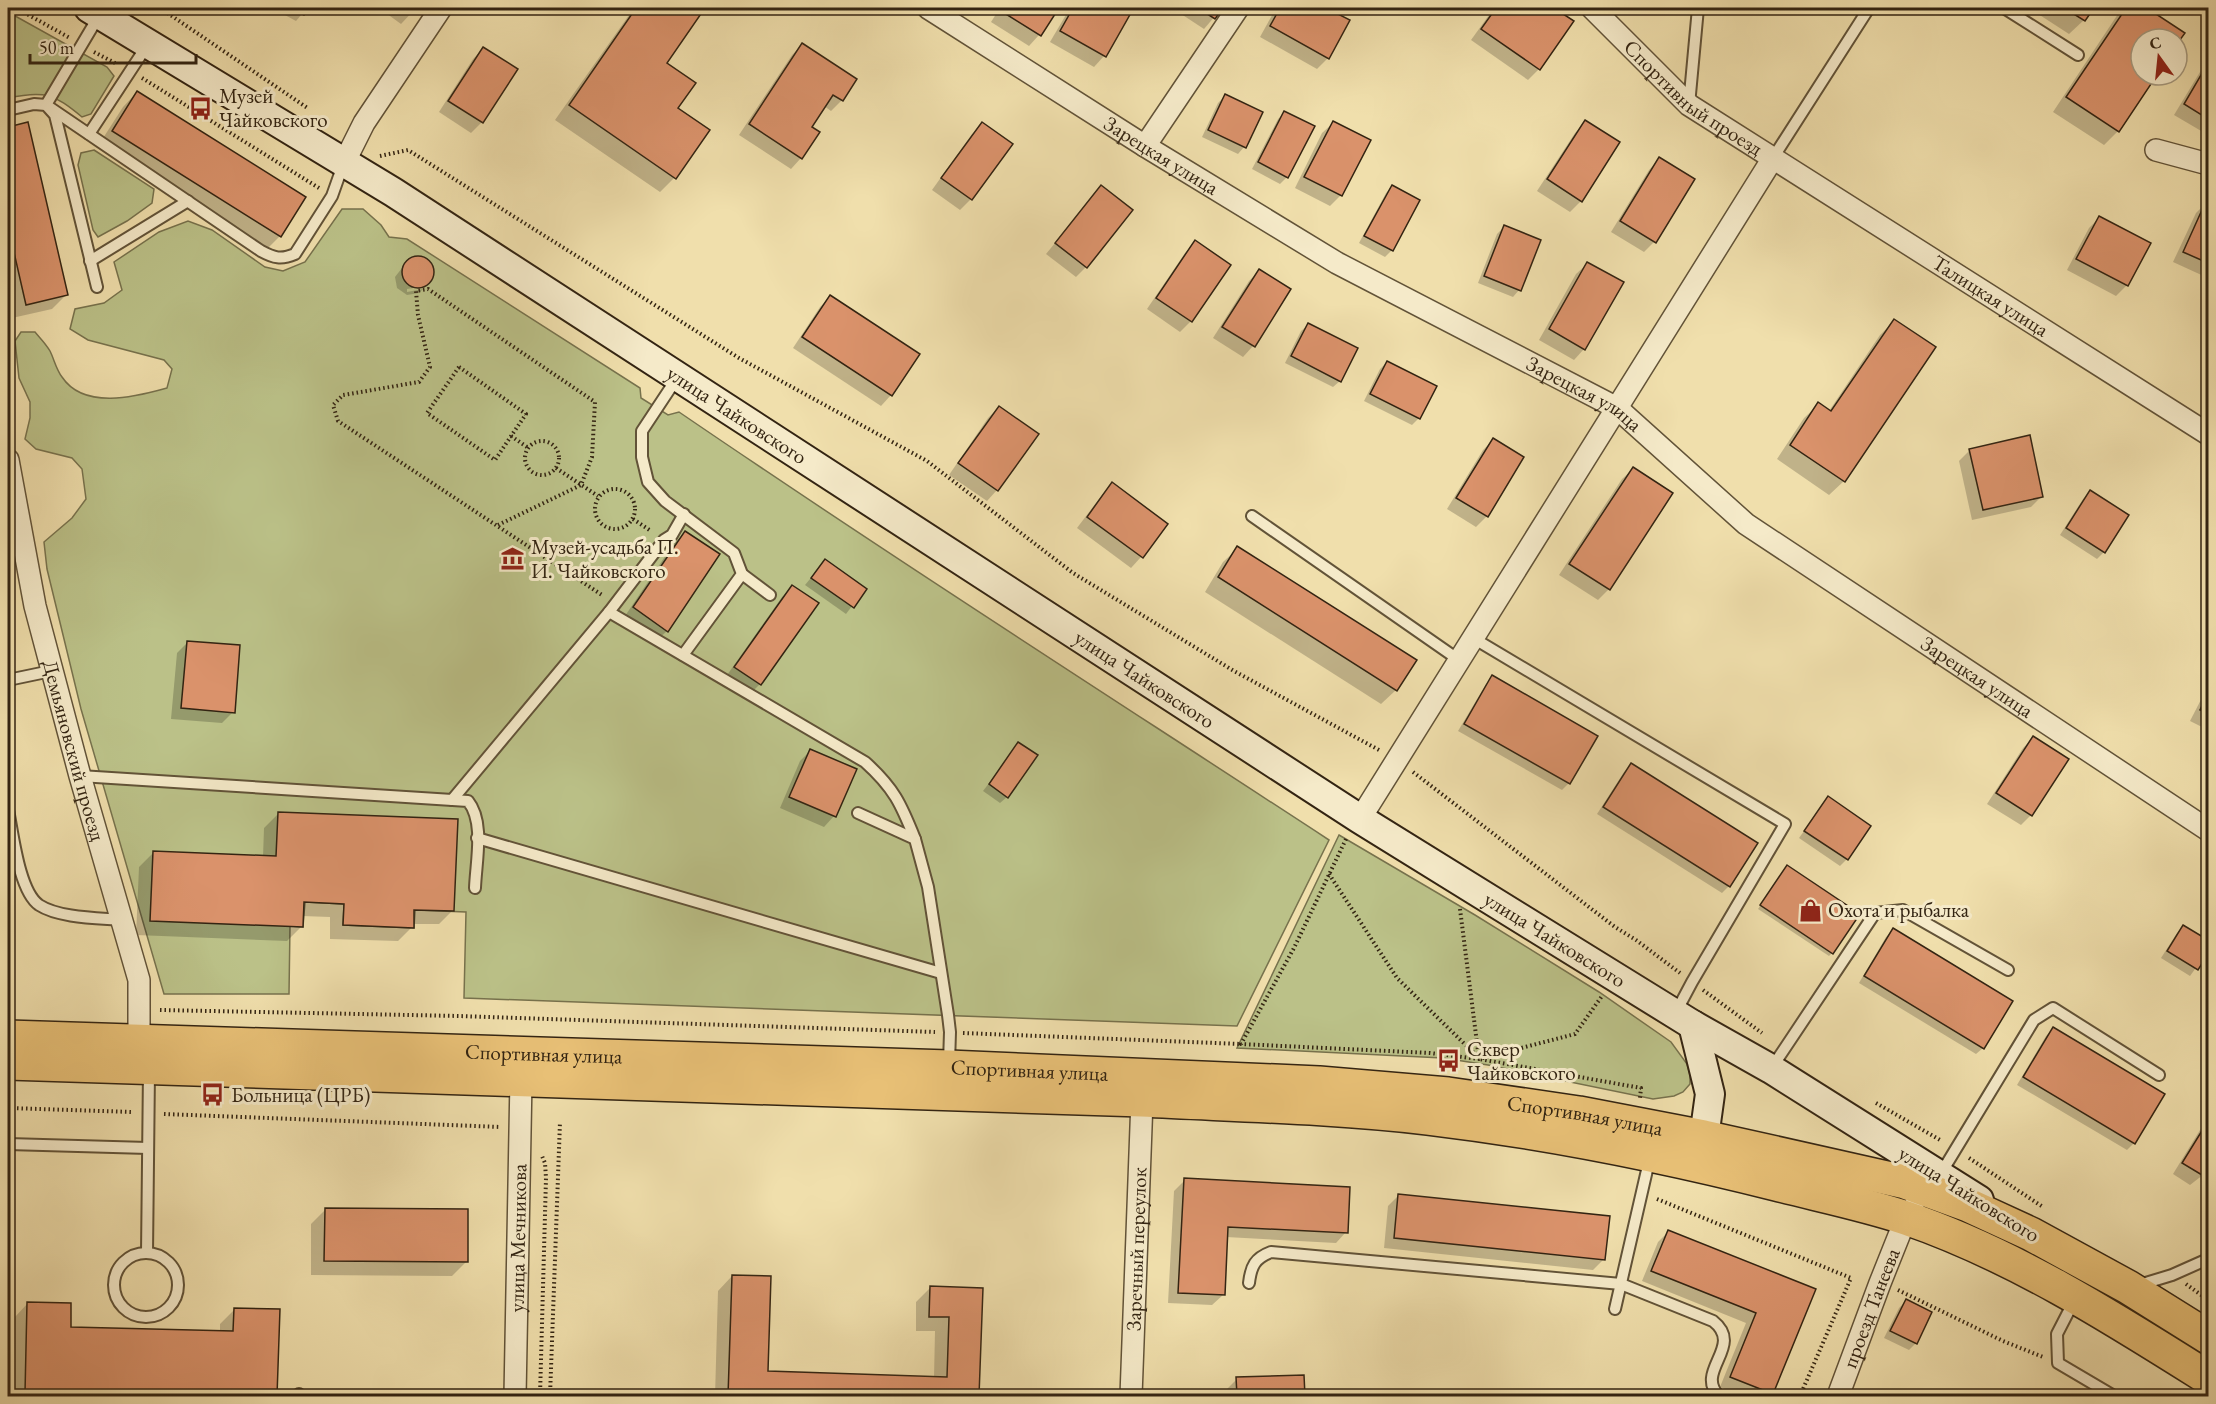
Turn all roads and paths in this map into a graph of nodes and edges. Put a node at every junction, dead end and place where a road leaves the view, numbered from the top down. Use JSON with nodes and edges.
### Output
{"nodes":[{"id":1,"x":160,"y":8,"type":"edge"},
{"id":2,"x":441,"y":8,"type":"edge"},
{"id":3,"x":928,"y":8,"type":"edge"},
{"id":4,"x":1238,"y":8,"type":"edge"},
{"id":5,"x":1592,"y":8,"type":"edge"},
{"id":6,"x":1698,"y":8,"type":"edge"},
{"id":7,"x":1869,"y":8,"type":"edge"},
{"id":8,"x":2004,"y":8,"type":"edge"},
{"id":9,"x":94,"y":11,"type":"edge"},
{"id":10,"x":148,"y":43,"type":"junction"},
{"id":11,"x":2078,"y":54,"type":"dead end"},
{"id":12,"x":160,"y":90,"type":"dead end"},
{"id":13,"x":46,"y":105,"type":"junction"},
{"id":14,"x":1689,"y":105,"type":"junction"},
{"id":15,"x":8,"y":110,"type":"edge"},
{"id":16,"x":316,"y":114,"type":"dead end"},
{"id":17,"x":210,"y":121,"type":"dead end"},
{"id":18,"x":89,"y":134,"type":"junction"},
{"id":19,"x":1145,"y":147,"type":"junction"},
{"id":20,"x":2156,"y":150,"type":"dead end"},
{"id":21,"x":1773,"y":158,"type":"junction"},
{"id":22,"x":344,"y":163,"type":"junction"},
{"id":23,"x":2208,"y":164,"type":"edge"},
{"id":24,"x":188,"y":201,"type":"junction"},
{"id":25,"x":90,"y":261,"type":"junction"},
{"id":26,"x":97,"y":286,"type":"dead end"},
{"id":27,"x":678,"y":378,"type":"junction"},
{"id":28,"x":1617,"y":408,"type":"junction"},
{"id":29,"x":2208,"y":434,"type":"edge"},
{"id":30,"x":511,"y":436,"type":"junction"},
{"id":31,"x":527,"y":447,"type":"junction"},
{"id":32,"x":8,"y":460,"type":"edge"},
{"id":33,"x":556,"y":468,"type":"junction"},
{"id":34,"x":581,"y":485,"type":"junction"},
{"id":35,"x":598,"y":496,"type":"junction"},
{"id":36,"x":684,"y":514,"type":"junction"},
{"id":37,"x":1252,"y":516,"type":"dead end"},
{"id":38,"x":633,"y":519,"type":"junction"},
{"id":39,"x":498,"y":525,"type":"junction"},
{"id":40,"x":664,"y":540,"type":"junction"},
{"id":41,"x":742,"y":574,"type":"junction"},
{"id":42,"x":770,"y":595,"type":"dead end"},
{"id":43,"x":612,"y":607,"type":"junction"},
{"id":44,"x":1473,"y":638,"type":"junction"},
{"id":45,"x":683,"y":655,"type":"junction"},
{"id":46,"x":1460,"y":660,"type":"junction"},
{"id":47,"x":51,"y":671,"type":"junction"},
{"id":48,"x":8,"y":680,"type":"edge"},
{"id":49,"x":1397,"y":760,"type":"junction"},
{"id":50,"x":80,"y":776,"type":"junction"},
{"id":51,"x":452,"y":800,"type":"junction"},
{"id":52,"x":8,"y":810,"type":"edge"},
{"id":53,"x":858,"y":813,"type":"dead end"},
{"id":54,"x":1354,"y":827,"type":"junction"},
{"id":55,"x":2208,"y":830,"type":"edge"},
{"id":56,"x":477,"y":838,"type":"junction"},
{"id":57,"x":915,"y":839,"type":"junction"},
{"id":58,"x":1329,"y":874,"type":"junction"},
{"id":59,"x":475,"y":888,"type":"dead end"},
{"id":60,"x":1459,"y":900,"type":"dead end"},
{"id":61,"x":121,"y":920,"type":"junction"},
{"id":62,"x":2008,"y":970,"type":"dead end"},
{"id":63,"x":941,"y":973,"type":"junction"},
{"id":64,"x":1605,"y":991,"type":"dead end"},
{"id":65,"x":1684,"y":1020,"type":"junction"},
{"id":66,"x":950,"y":1032,"type":"junction"},
{"id":67,"x":8,"y":1036,"type":"edge"},
{"id":68,"x":143,"y":1040,"type":"junction"},
{"id":69,"x":1241,"y":1044,"type":"junction"},
{"id":70,"x":1479,"y":1059,"type":"junction"},
{"id":71,"x":8,"y":1063,"type":"edge"},
{"id":72,"x":949,"y":1067,"type":"junction"},
{"id":73,"x":1771,"y":1069,"type":"junction"},
{"id":74,"x":2158,"y":1075,"type":"dead end"},
{"id":75,"x":521,"y":1079,"type":"junction"},
{"id":76,"x":1142,"y":1100,"type":"junction"},
{"id":77,"x":8,"y":1108,"type":"edge"},
{"id":78,"x":148,"y":1113,"type":"junction"},
{"id":79,"x":560,"y":1122,"type":"dead end"},
{"id":80,"x":1635,"y":1124,"type":"junction"},
{"id":81,"x":521,"y":1134,"type":"junction"},
{"id":82,"x":8,"y":1144,"type":"edge"},
{"id":83,"x":148,"y":1148,"type":"junction"},
{"id":84,"x":1702,"y":1151,"type":"junction"},
{"id":85,"x":1651,"y":1154,"type":"junction"},
{"id":86,"x":1933,"y":1182,"type":"junction"},
{"id":87,"x":1643,"y":1193,"type":"junction"},
{"id":88,"x":1906,"y":1218,"type":"junction"},
{"id":89,"x":2031,"y":1234,"type":"joint"},
{"id":90,"x":1967,"y":1243,"type":"joint"},
{"id":91,"x":147,"y":1252,"type":"junction"},
{"id":92,"x":2208,"y":1259,"type":"edge"},
{"id":93,"x":1249,"y":1283,"type":"dead end"},
{"id":94,"x":1880,"y":1283,"type":"junction"},
{"id":95,"x":2085,"y":1283,"type":"junction"},
{"id":96,"x":1621,"y":1284,"type":"junction"},
{"id":97,"x":2128,"y":1287,"type":"junction"},
{"id":98,"x":1615,"y":1309,"type":"dead end"},
{"id":99,"x":2208,"y":1337,"type":"edge"},
{"id":100,"x":2058,"y":1363,"type":"junction"},
{"id":101,"x":2208,"y":1378,"type":"edge"},
{"id":102,"x":515,"y":1396,"type":"edge"},
{"id":103,"x":540,"y":1396,"type":"edge"},
{"id":104,"x":550,"y":1396,"type":"edge"},
{"id":105,"x":1131,"y":1396,"type":"edge"},
{"id":106,"x":1719,"y":1396,"type":"edge"},
{"id":107,"x":1800,"y":1396,"type":"edge"},
{"id":108,"x":1838,"y":1396,"type":"edge"},
{"id":109,"x":2114,"y":1396,"type":"edge"}],
"edges":[{"from":1,"to":16,"type":"path"},
{"from":2,"to":22,"type":"street"},
{"from":3,"to":19,"type":"street","name":"Зарецкая улица"},
{"from":4,"to":19,"type":"street"},
{"from":5,"to":14,"type":"street","name":"Спортивный проезд"},
{"from":6,"to":14,"type":"lane"},
{"from":7,"to":21,"type":"lane"},
{"from":8,"to":11,"type":"lane"},
{"from":9,"to":10,"type":"street","name":"улица Чайковского"},
{"from":9,"to":13,"type":"lane"},
{"from":10,"to":18,"type":"lane"},
{"from":10,"to":22,"type":"street","name":"улица Чайковского"},
{"from":12,"to":17,"type":"path"},
{"from":13,"to":15,"type":"lane"},
{"from":13,"to":18,"type":"lane"},
{"from":13,"to":25,"type":"lane"},
{"from":14,"to":21,"type":"street","name":"Спортивный проезд"},
{"from":18,"to":24,"type":"lane"},
{"from":19,"to":28,"type":"street","name":"Зарецкая улица"},
{"from":20,"to":23,"type":"street"},
{"from":21,"to":28,"type":"street"},
{"from":21,"to":29,"type":"street","name":"Талицкая улица"},
{"from":22,"to":24,"type":"lane"},
{"from":22,"to":27,"type":"street","name":"улица Чайковского"},
{"from":22,"to":49,"type":"path"},
{"from":24,"to":25,"type":"lane"},
{"from":25,"to":26,"type":"lane"},
{"from":27,"to":36,"type":"lane"},
{"from":27,"to":54,"type":"street","name":"улица Чайковского"},
{"from":28,"to":44,"type":"street"},
{"from":28,"to":55,"type":"street","name":"Зарецкая улица"},
{"from":30,"to":30,"type":"path"},
{"from":30,"to":31,"type":"path"},
{"from":31,"to":33,"type":"path"},
{"from":31,"to":33,"type":"path"},
{"from":32,"to":47,"type":"street","name":"Демьяновский проезд"},
{"from":33,"to":34,"type":"path"},
{"from":34,"to":35,"type":"path"},
{"from":34,"to":39,"type":"path"},
{"from":34,"to":39,"type":"path"},
{"from":35,"to":38,"type":"path"},
{"from":35,"to":38,"type":"path"},
{"from":36,"to":40,"type":"lane"},
{"from":36,"to":41,"type":"lane"},
{"from":37,"to":46,"type":"lane"},
{"from":38,"to":40,"type":"path"},
{"from":39,"to":43,"type":"path"},
{"from":40,"to":43,"type":"lane"},
{"from":41,"to":42,"type":"lane"},
{"from":41,"to":45,"type":"lane"},
{"from":43,"to":45,"type":"lane"},
{"from":43,"to":51,"type":"lane"},
{"from":44,"to":46,"type":"street"},
{"from":44,"to":65,"type":"lane"},
{"from":45,"to":57,"type":"lane"},
{"from":46,"to":49,"type":"street"},
{"from":47,"to":48,"type":"lane"},
{"from":47,"to":50,"type":"street","name":"Демьяновский проезд"},
{"from":49,"to":54,"type":"street"},
{"from":50,"to":51,"type":"lane"},
{"from":50,"to":61,"type":"street","name":"Демьяновский проезд"},
{"from":51,"to":56,"type":"lane"},
{"from":52,"to":61,"type":"lane"},
{"from":53,"to":57,"type":"lane"},
{"from":54,"to":58,"type":"path"},
{"from":54,"to":65,"type":"street","name":"улица Чайковского"},
{"from":56,"to":59,"type":"lane"},
{"from":56,"to":63,"type":"lane"},
{"from":57,"to":63,"type":"lane"},
{"from":58,"to":69,"type":"path"},
{"from":58,"to":70,"type":"path"},
{"from":60,"to":70,"type":"path"},
{"from":61,"to":68,"type":"street","name":"Демьяновский проезд"},
{"from":62,"to":73,"type":"lane"},
{"from":63,"to":66,"type":"lane"},
{"from":64,"to":70,"type":"path"},
{"from":65,"to":73,"type":"street","name":"улица Чайковского"},
{"from":65,"to":84,"type":"street"},
{"from":66,"to":68,"type":"path"},
{"from":66,"to":69,"type":"path"},
{"from":66,"to":72,"type":"lane"},
{"from":67,"to":68,"type":"highway","name":"Спортивная улица"},
{"from":68,"to":71,"type":"highway","name":"Спортивная улица"},
{"from":68,"to":72,"type":"highway","name":"Спортивная улица"},
{"from":68,"to":75,"type":"highway","name":"Спортивная улица"},
{"from":68,"to":78,"type":"lane"},
{"from":69,"to":70,"type":"path"},
{"from":70,"to":80,"type":"path"},
{"from":72,"to":80,"type":"highway","name":"Спортивная улица"},
{"from":73,"to":86,"type":"street","name":"улица Чайковского"},
{"from":74,"to":86,"type":"lane"},
{"from":75,"to":76,"type":"highway","name":"Спортивная улица"},
{"from":75,"to":81,"type":"street","name":"улица Мечникова"},
{"from":76,"to":85,"type":"highway","name":"Спортивная улица"},
{"from":76,"to":105,"type":"street","name":"Заречный переулок"},
{"from":77,"to":78,"type":"path"},
{"from":78,"to":81,"type":"path"},
{"from":78,"to":83,"type":"lane"},
{"from":79,"to":104,"type":"path"},
{"from":80,"to":84,"type":"highway","name":"Спортивная улица"},
{"from":81,"to":102,"type":"street","name":"улица Мечникова"},
{"from":81,"to":103,"type":"path"},
{"from":82,"to":83,"type":"lane"},
{"from":83,"to":91,"type":"lane"},
{"from":84,"to":85,"type":"highway","name":"Спортивная улица"},
{"from":84,"to":86,"type":"highway","name":"Спортивная улица"},
{"from":84,"to":88,"type":"highway","name":"Спортивная улица"},
{"from":85,"to":87,"type":"lane"},
{"from":86,"to":88,"type":"street","name":"проезд Танеева"},
{"from":86,"to":89,"type":"highway","name":"Спортивная улица"},
{"from":87,"to":96,"type":"lane"},
{"from":87,"to":107,"type":"path"},
{"from":88,"to":90,"type":"highway","name":"Спортивная улица"},
{"from":88,"to":94,"type":"street","name":"проезд Танеева"},
{"from":89,"to":95,"type":"highway","name":"улица Чайковского"},
{"from":90,"to":95,"type":"highway","name":"улица Чайковского"},
{"from":91,"to":91,"type":"lane"},
{"from":92,"to":97,"type":"lane"},
{"from":93,"to":96,"type":"lane"},
{"from":94,"to":100,"type":"path"},
{"from":94,"to":108,"type":"street","name":"проезд Танеева"},
{"from":95,"to":97,"type":"highway","name":"улица Чайковского"},
{"from":95,"to":100,"type":"lane"},
{"from":95,"to":101,"type":"highway","name":"улица Чайковского"},
{"from":96,"to":98,"type":"lane"},
{"from":96,"to":106,"type":"lane"},
{"from":97,"to":99,"type":"highway","name":"улица Чайковского"},
{"from":100,"to":109,"type":"lane"}]}
